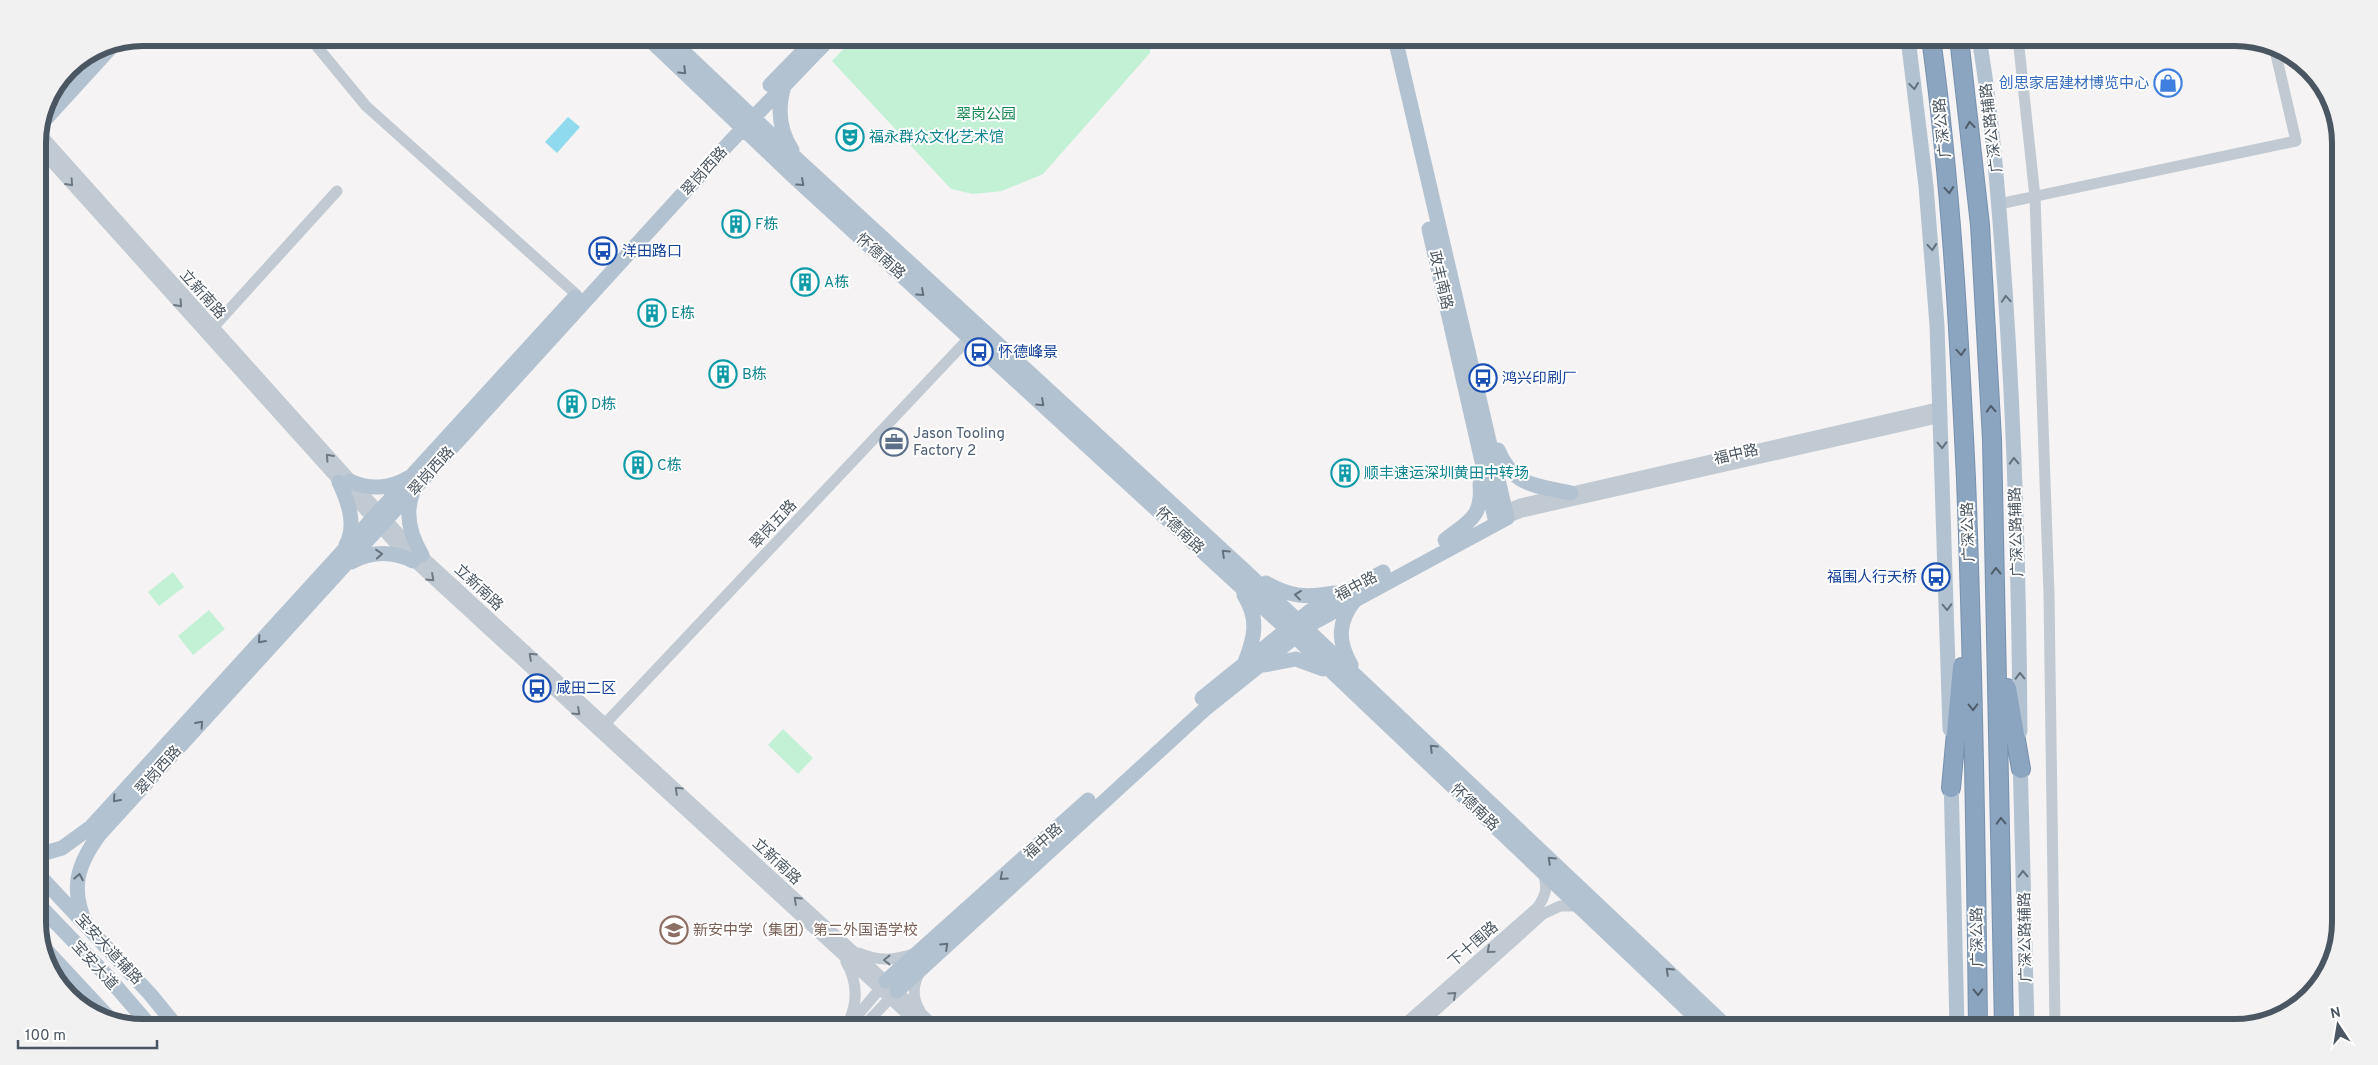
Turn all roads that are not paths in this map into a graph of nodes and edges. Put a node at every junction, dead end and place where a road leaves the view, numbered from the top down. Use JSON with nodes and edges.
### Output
{"nodes":[{"id":1,"x":317,"y":46,"type":"edge"},
{"id":2,"x":657,"y":46,"type":"edge"},
{"id":3,"x":676,"y":46,"type":"edge"},
{"id":4,"x":809,"y":46,"type":"edge"},
{"id":5,"x":822,"y":46,"type":"edge"},
{"id":6,"x":1387,"y":46,"type":"edge"},
{"id":7,"x":1397,"y":46,"type":"edge"},
{"id":8,"x":1909,"y":46,"type":"edge"},
{"id":9,"x":1922,"y":46,"type":"edge"},
{"id":10,"x":1932,"y":46,"type":"edge"},
{"id":11,"x":1960,"y":46,"type":"edge"},
{"id":12,"x":1964,"y":46,"type":"edge"},
{"id":13,"x":1980,"y":46,"type":"edge"},
{"id":14,"x":2019,"y":46,"type":"edge"},
{"id":15,"x":2276,"y":56,"type":"edge"},
{"id":16,"x":86,"y":65,"type":"edge"},
{"id":17,"x":1964,"y":65,"type":"junction"},
{"id":18,"x":785,"y":85,"type":"junction"},
{"id":19,"x":53,"y":108,"type":"edge"},
{"id":20,"x":1942,"y":115,"type":"junction"},
{"id":21,"x":745,"y":120,"type":"junction"},
{"id":22,"x":46,"y":140,"type":"edge"},
{"id":23,"x":46,"y":156,"type":"edge"},
{"id":24,"x":800,"y":162,"type":"junction"},
{"id":25,"x":337,"y":191,"type":"dead end"},
{"id":26,"x":2035,"y":197,"type":"junction"},
{"id":27,"x":1999,"y":204,"type":"junction"},
{"id":28,"x":577,"y":295,"type":"junction"},
{"id":29,"x":210,"y":331,"type":"junction"},
{"id":30,"x":970,"y":337,"type":"junction"},
{"id":31,"x":1462,"y":375,"type":"junction"},
{"id":32,"x":1941,"y":412,"type":"junction"},
{"id":33,"x":1482,"y":413,"type":"junction"},
{"id":34,"x":344,"y":482,"type":"junction"},
{"id":35,"x":414,"y":482,"type":"junction"},
{"id":36,"x":1571,"y":492,"type":"junction"},
{"id":37,"x":1501,"y":516,"type":"junction"},
{"id":38,"x":379,"y":520,"type":"junction"},
{"id":39,"x":1445,"y":540,"type":"junction"},
{"id":40,"x":417,"y":558,"type":"junction"},
{"id":41,"x":343,"y":559,"type":"junction"},
{"id":42,"x":1238,"y":574,"type":"junction"},
{"id":43,"x":1970,"y":592,"type":"junction"},
{"id":44,"x":1351,"y":595,"type":"junction"},
{"id":45,"x":1296,"y":629,"type":"junction"},
{"id":46,"x":1997,"y":629,"type":"junction"},
{"id":47,"x":1251,"y":665,"type":"junction"},
{"id":48,"x":1362,"y":680,"type":"junction"},
{"id":49,"x":1342,"y":682,"type":"junction"},
{"id":50,"x":601,"y":727,"type":"junction"},
{"id":51,"x":2020,"y":769,"type":"junction"},
{"id":52,"x":1952,"y":788,"type":"junction"},
{"id":53,"x":46,"y":853,"type":"edge"},
{"id":54,"x":1543,"y":873,"type":"junction"},
{"id":55,"x":46,"y":882,"type":"edge"},
{"id":56,"x":1578,"y":906,"type":"junction"},
{"id":57,"x":46,"y":912,"type":"edge"},
{"id":58,"x":86,"y":924,"type":"junction"},
{"id":59,"x":931,"y":941,"type":"junction"},
{"id":60,"x":839,"y":945,"type":"junction"},
{"id":61,"x":53,"y":957,"type":"edge"},
{"id":62,"x":923,"y":967,"type":"junction"},
{"id":63,"x":888,"y":990,"type":"junction"},
{"id":64,"x":1704,"y":1005,"type":"junction"},
{"id":65,"x":100,"y":1008,"type":"edge"},
{"id":66,"x":143,"y":1019,"type":"edge"},
{"id":67,"x":171,"y":1019,"type":"edge"},
{"id":68,"x":851,"y":1019,"type":"edge"},
{"id":69,"x":857,"y":1019,"type":"edge"},
{"id":70,"x":869,"y":1019,"type":"edge"},
{"id":71,"x":919,"y":1019,"type":"edge"},
{"id":72,"x":921,"y":1019,"type":"edge"},
{"id":73,"x":1411,"y":1019,"type":"edge"},
{"id":74,"x":1427,"y":1019,"type":"edge"},
{"id":75,"x":1697,"y":1019,"type":"edge"},
{"id":76,"x":1718,"y":1019,"type":"edge"},
{"id":77,"x":1722,"y":1019,"type":"edge"},
{"id":78,"x":1957,"y":1019,"type":"edge"},
{"id":79,"x":1978,"y":1019,"type":"edge"},
{"id":80,"x":2004,"y":1019,"type":"edge"},
{"id":81,"x":2027,"y":1019,"type":"edge"},
{"id":82,"x":2055,"y":1019,"type":"edge"}],
"edges":[{"from":1,"to":28,"type":"street"},
{"from":2,"to":21,"type":"main road","name":"怀德南路","one_way":true},
{"from":3,"to":21,"type":"main road","name":"怀德南路"},
{"from":4,"to":21,"type":"main road","name":"翠岗西路"},
{"from":5,"to":18,"type":"main road","name":"翠岗西路"},
{"from":6,"to":31,"type":"main road","name":"政丰南路"},
{"from":7,"to":33,"type":"main road","name":"政丰南路"},
{"from":8,"to":32,"type":"main road","one_way":true},
{"from":9,"to":20,"type":"highway"},
{"from":10,"to":20,"type":"highway","name":"广深公路"},
{"from":11,"to":17,"type":"highway","name":"广深公路"},
{"from":12,"to":17,"type":"highway"},
{"from":13,"to":27,"type":"main road","name":"广深公路辅路"},
{"from":14,"to":26,"type":"street"},
{"from":15,"to":26,"type":"street"},
{"from":16,"to":19,"type":"main road"},
{"from":46,"to":17,"type":"highway","name":"广深公路","one_way":true},
{"from":18,"to":21,"type":"main road","name":"翠岗西路"},
{"from":18,"to":24,"type":"main road"},
{"from":20,"to":43,"type":"highway","name":"广深公路","one_way":true},
{"from":21,"to":24,"type":"main road","name":"怀德南路"},
{"from":21,"to":28,"type":"main road","name":"翠岗西路"},
{"from":21,"to":30,"type":"main road","name":"怀德南路","one_way":true},
{"from":21,"to":35,"type":"main road","name":"翠岗西路"},
{"from":22,"to":29,"type":"street","name":"立新南路"},
{"from":23,"to":29,"type":"street","name":"立新南路","one_way":true},
{"from":42,"to":24,"type":"main road","name":"怀德南路","one_way":true},
{"from":25,"to":29,"type":"street"},
{"from":26,"to":27,"type":"street"},
{"from":26,"to":82,"type":"street"},
{"from":51,"to":27,"type":"main road","name":"广深公路辅路","one_way":true},
{"from":28,"to":35,"type":"main road","name":"翠岗西路"},
{"from":29,"to":34,"type":"street","name":"立新南路"},
{"from":30,"to":42,"type":"main road","name":"怀德南路","one_way":true},
{"from":30,"to":50,"type":"street","name":"翠岗五路"},
{"from":31,"to":37,"type":"main road","name":"政丰南路"},
{"from":31,"to":39,"type":"main road"},
{"from":32,"to":36,"type":"street","name":"福中路"},
{"from":32,"to":37,"type":"street","name":"福中路"},
{"from":32,"to":52,"type":"main road","one_way":true},
{"from":33,"to":36,"type":"main road"},
{"from":33,"to":37,"type":"main road","name":"政丰南路"},
{"from":34,"to":35,"type":"main road"},
{"from":34,"to":38,"type":"street","name":"立新南路"},
{"from":34,"to":41,"type":"main road"},
{"from":35,"to":38,"type":"main road","name":"翠岗西路"},
{"from":35,"to":40,"type":"main road"},
{"from":36,"to":37,"type":"street","name":"福中路"},
{"from":37,"to":39,"type":"main road","name":"福中路"},
{"from":37,"to":44,"type":"main road","name":"福中路"},
{"from":38,"to":40,"type":"street","name":"立新南路"},
{"from":38,"to":41,"type":"main road","name":"翠岗西路"},
{"from":39,"to":44,"type":"main road","name":"福中路"},
{"from":41,"to":40,"type":"main road","one_way":true},
{"from":40,"to":50,"type":"street","name":"立新南路"},
{"from":41,"to":53,"type":"main road","name":"翠岗西路","one_way":true},
{"from":58,"to":41,"type":"main road","name":"翠岗西路","one_way":true},
{"from":44,"to":42,"type":"main road","one_way":true},
{"from":42,"to":45,"type":"main road","name":"怀德南路"},
{"from":42,"to":47,"type":"main road"},
{"from":43,"to":52,"type":"highway"},
{"from":43,"to":79,"type":"highway","name":"广深公路","one_way":true},
{"from":44,"to":45,"type":"main road","name":"福中路"},
{"from":44,"to":48,"type":"main road"},
{"from":45,"to":47,"type":"main road","name":"福中路"},
{"from":45,"to":48,"type":"main road","name":"怀德南路"},
{"from":45,"to":49,"type":"main road","name":"怀德南路"},
{"from":46,"to":51,"type":"highway"},
{"from":80,"to":46,"type":"highway","name":"广深公路","one_way":true},
{"from":47,"to":49,"type":"main road"},
{"from":47,"to":59,"type":"main road","name":"福中路","one_way":true},
{"from":62,"to":47,"type":"main road","name":"福中路","one_way":true},
{"from":64,"to":48,"type":"main road","name":"怀德南路","one_way":true},
{"from":49,"to":54,"type":"main road","name":"怀德南路"},
{"from":50,"to":60,"type":"street","name":"立新南路"},
{"from":81,"to":51,"type":"main road","name":"广深公路辅路","one_way":true},
{"from":52,"to":78,"type":"main road"},
{"from":54,"to":56,"type":"main road","name":"怀德南路"},
{"from":54,"to":73,"type":"street","name":"下十围路","one_way":true},
{"from":55,"to":58,"type":"main road","name":"宝安大道辅路"},
{"from":74,"to":56,"type":"street","name":"下十围路","one_way":true},
{"from":56,"to":75,"type":"main road","name":"怀德南路"},
{"from":57,"to":66,"type":"main road","name":"宝安大道"},
{"from":58,"to":67,"type":"main road","name":"宝安大道辅路"},
{"from":59,"to":60,"type":"street","one_way":true},
{"from":59,"to":63,"type":"main road","name":"福中路"},
{"from":60,"to":63,"type":"street","name":"立新南路"},
{"from":60,"to":68,"type":"street"},
{"from":61,"to":65,"type":"main road","name":"宝安大道"},
{"from":62,"to":63,"type":"main road","name":"福中路"},
{"from":62,"to":72,"type":"street"},
{"from":63,"to":69,"type":"street"},
{"from":63,"to":70,"type":"street"},
{"from":63,"to":71,"type":"street","name":"立新南路"},
{"from":64,"to":76,"type":"main road","name":"怀德南路"},
{"from":64,"to":77,"type":"main road","name":"怀德南路"}]}
